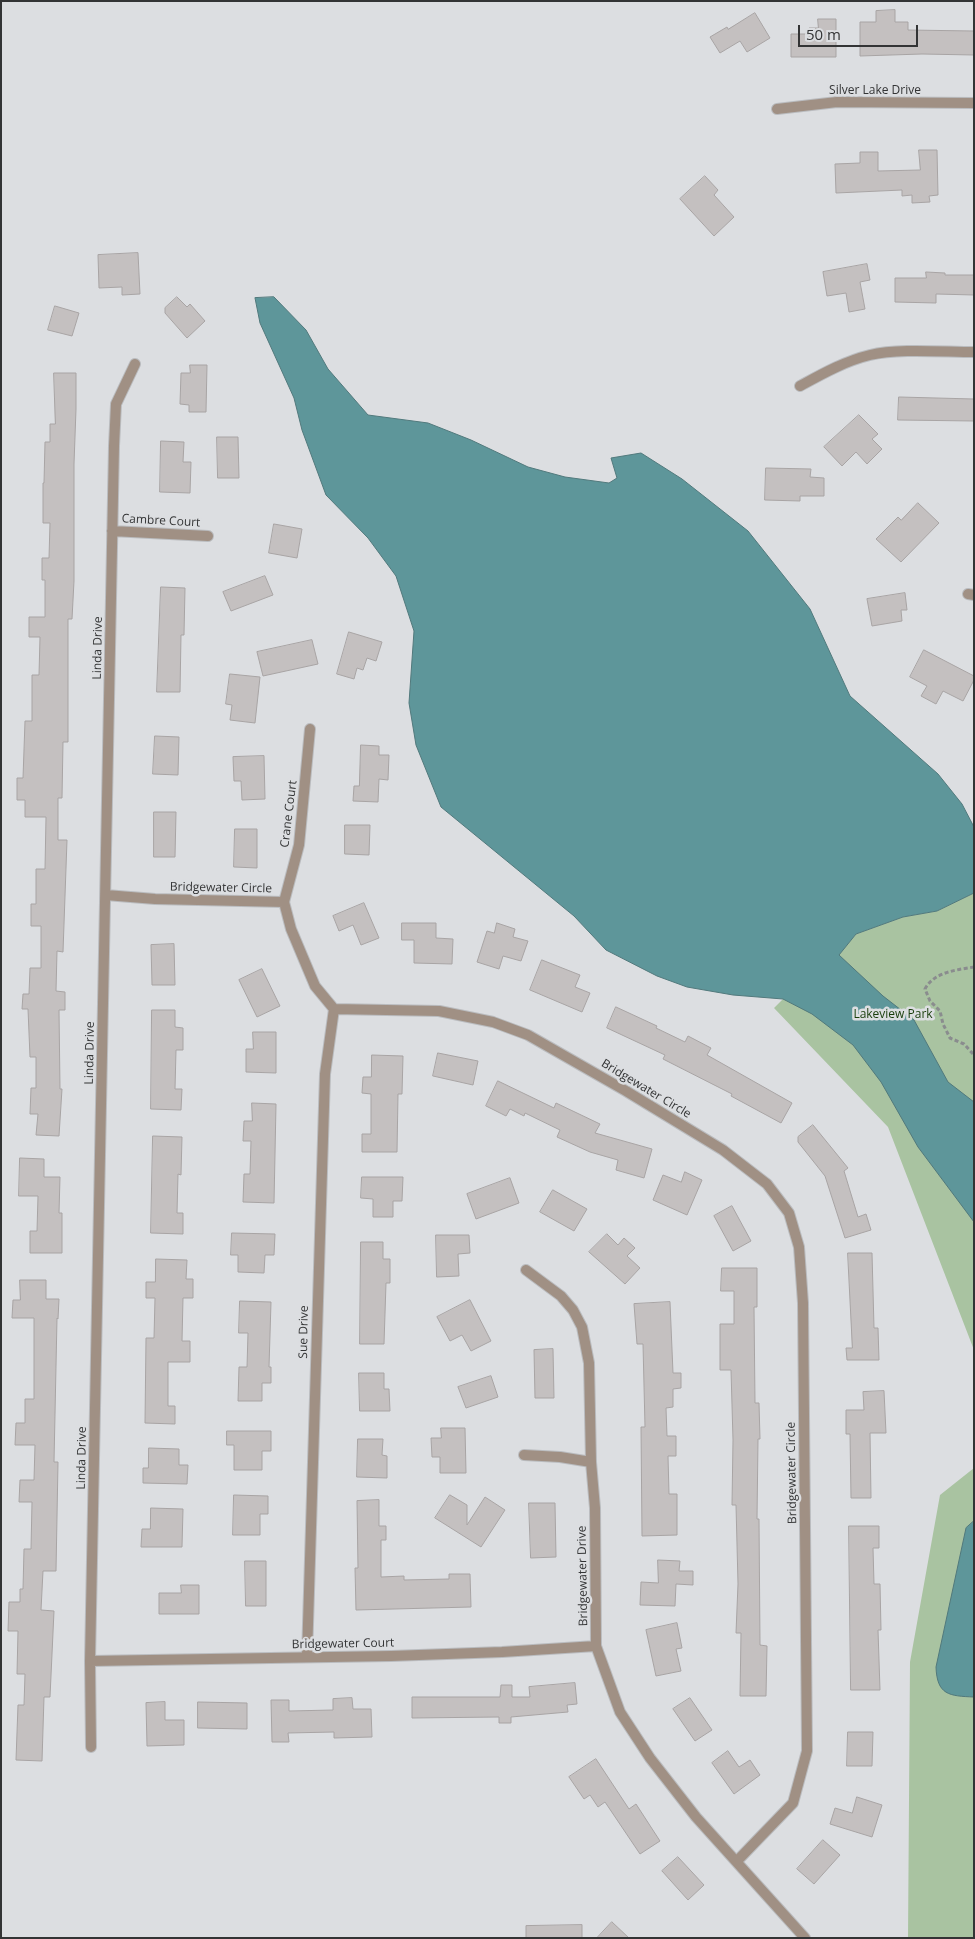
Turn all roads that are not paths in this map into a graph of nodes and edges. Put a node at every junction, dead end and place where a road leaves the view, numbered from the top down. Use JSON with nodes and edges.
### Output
{"nodes":[{"id":1,"x":974,"y":104,"type":"edge"},
{"id":2,"x":777,"y":109,"type":"dead end"},
{"id":3,"x":974,"y":352,"type":"edge"},
{"id":4,"x":135,"y":364,"type":"dead end"},
{"id":5,"x":800,"y":386,"type":"dead end"},
{"id":6,"x":112,"y":531,"type":"junction"},
{"id":7,"x":208,"y":536,"type":"dead end"},
{"id":8,"x":310,"y":728,"type":"dead end"},
{"id":9,"x":106,"y":895,"type":"junction"},
{"id":10,"x":284,"y":902,"type":"junction"},
{"id":11,"x":334,"y":1009,"type":"junction"},
{"id":12,"x":526,"y":1270,"type":"dead end"},
{"id":13,"x":524,"y":1455,"type":"dead end"},
{"id":14,"x":590,"y":1462,"type":"junction"},
{"id":15,"x":596,"y":1646,"type":"junction"},
{"id":16,"x":307,"y":1656,"type":"junction"},
{"id":17,"x":90,"y":1661,"type":"junction"},
{"id":18,"x":91,"y":1747,"type":"dead end"},
{"id":19,"x":737,"y":1861,"type":"junction"},
{"id":20,"x":805,"y":1938,"type":"edge"}],
"edges":[{"from":1,"to":2,"type":"street","name":"Silver Lake Drive"},
{"from":3,"to":5,"type":"street"},
{"from":4,"to":6,"type":"street","name":"Linda Drive"},
{"from":6,"to":7,"type":"street","name":"Cambre Court"},
{"from":6,"to":9,"type":"street","name":"Linda Drive"},
{"from":8,"to":10,"type":"street","name":"Crane Court"},
{"from":9,"to":10,"type":"street","name":"Bridgewater Circle"},
{"from":9,"to":17,"type":"street","name":"Linda Drive"},
{"from":10,"to":11,"type":"street","name":"Bridgewater Circle"},
{"from":11,"to":16,"type":"street","name":"Sue Drive"},
{"from":11,"to":19,"type":"street","name":"Bridgewater Circle"},
{"from":12,"to":14,"type":"street","name":"Bridgewater Drive"},
{"from":13,"to":14,"type":"street"},
{"from":14,"to":15,"type":"street","name":"Bridgewater Drive"},
{"from":15,"to":16,"type":"street","name":"Bridgewater Court"},
{"from":15,"to":19,"type":"street","name":"Bridgewater Drive"},
{"from":16,"to":17,"type":"street","name":"Bridgewater Court"},
{"from":17,"to":18,"type":"street","name":"Linda Drive"},
{"from":19,"to":20,"type":"street","name":"Bridgewater Drive"}]}
